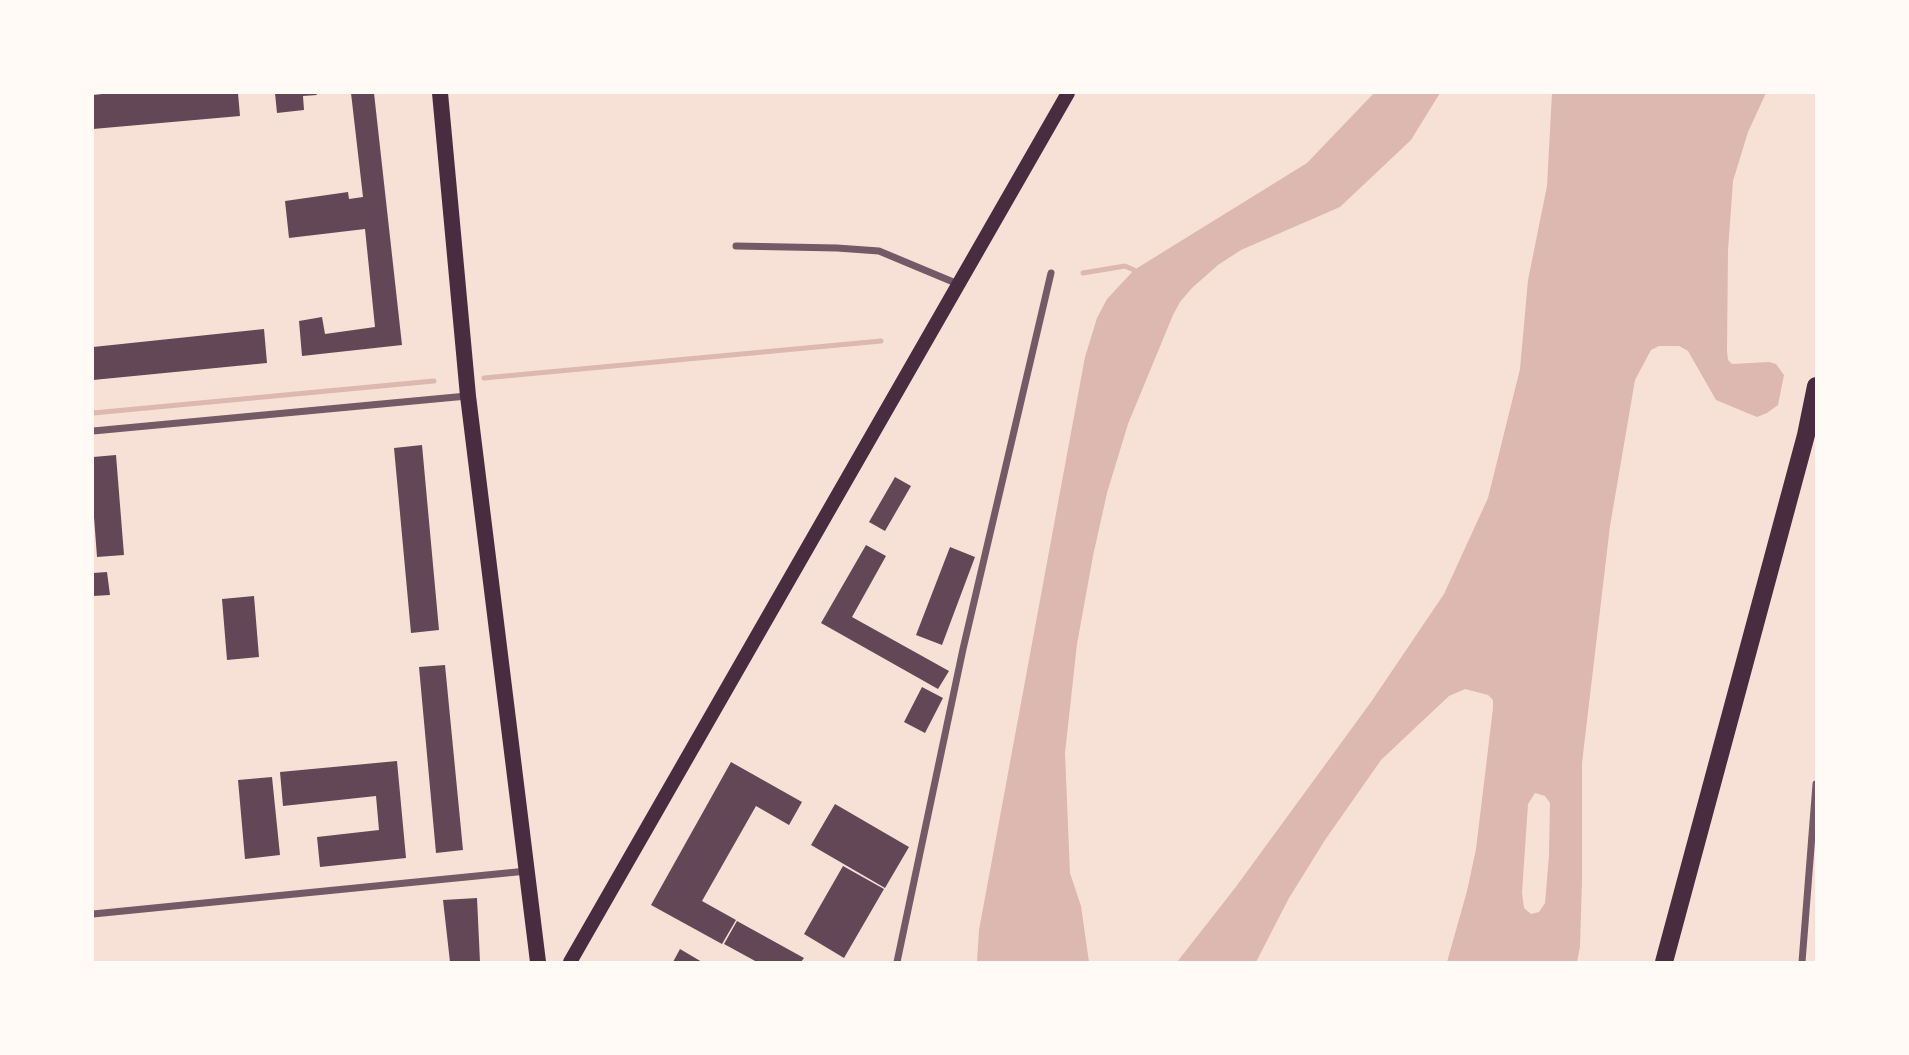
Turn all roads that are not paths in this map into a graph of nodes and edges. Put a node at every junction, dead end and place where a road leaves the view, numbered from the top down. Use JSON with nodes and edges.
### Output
{"nodes":[{"id":1,"x":440,"y":93,"type":"edge"},
{"id":2,"x":1068,"y":93,"type":"edge"},
{"id":3,"x":736,"y":246,"type":"dead end"},
{"id":4,"x":1051,"y":273,"type":"dead end"},
{"id":5,"x":958,"y":284,"type":"junction"},
{"id":6,"x":1816,"y":386,"type":"edge"},
{"id":7,"x":468,"y":396,"type":"junction"},
{"id":8,"x":93,"y":431,"type":"edge"},
{"id":9,"x":1816,"y":784,"type":"edge"},
{"id":10,"x":527,"y":872,"type":"junction"},
{"id":11,"x":93,"y":914,"type":"edge"},
{"id":12,"x":538,"y":962,"type":"edge"},
{"id":13,"x":570,"y":962,"type":"edge"},
{"id":14,"x":897,"y":962,"type":"edge"},
{"id":15,"x":1664,"y":962,"type":"edge"},
{"id":16,"x":1802,"y":962,"type":"edge"}],
"edges":[{"from":1,"to":7,"type":"main road"},
{"from":2,"to":5,"type":"main road"},
{"from":3,"to":5,"type":"street"},
{"from":4,"to":14,"type":"street"},
{"from":5,"to":13,"type":"main road"},
{"from":6,"to":15,"type":"highway"},
{"from":7,"to":8,"type":"street"},
{"from":7,"to":10,"type":"main road"},
{"from":9,"to":16,"type":"street"},
{"from":10,"to":11,"type":"street"},
{"from":10,"to":12,"type":"main road"}]}
